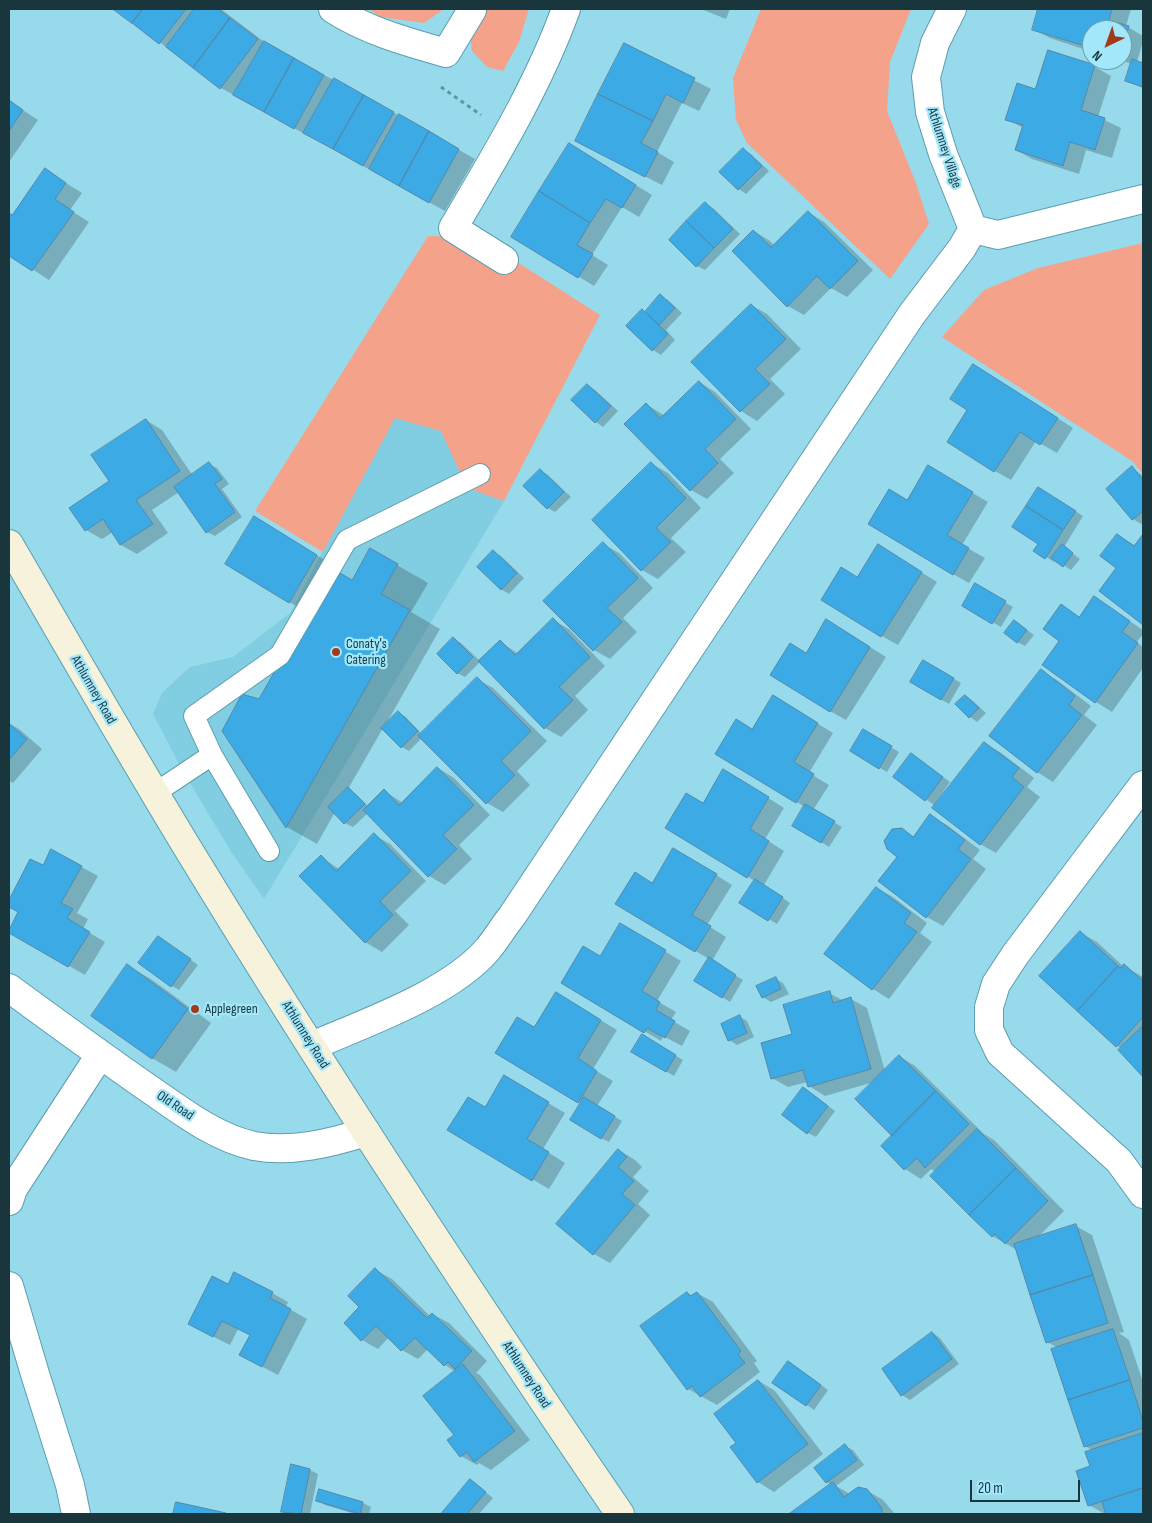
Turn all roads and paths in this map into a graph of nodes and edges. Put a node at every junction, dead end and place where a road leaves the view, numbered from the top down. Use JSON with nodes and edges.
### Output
{"nodes":[{"id":1,"x":333,"y":9,"type":"edge"},
{"id":2,"x":566,"y":9,"type":"edge"},
{"id":3,"x":952,"y":9,"type":"edge"},
{"id":4,"x":472,"y":10,"type":"dead end"},
{"id":5,"x":446,"y":53,"type":"junction"},
{"id":6,"x":508,"y":135,"type":"junction"},
{"id":7,"x":1143,"y":199,"type":"edge"},
{"id":8,"x":973,"y":229,"type":"junction"},
{"id":9,"x":504,"y":260,"type":"dead end"},
{"id":10,"x":480,"y":474,"type":"dead end"},
{"id":11,"x":9,"y":544,"type":"edge"},
{"id":12,"x":212,"y":755,"type":"junction"},
{"id":13,"x":1143,"y":785,"type":"edge"},
{"id":14,"x":155,"y":793,"type":"junction"},
{"id":15,"x":269,"y":851,"type":"dead end"},
{"id":16,"x":9,"y":988,"type":"edge"},
{"id":17,"x":312,"y":1046,"type":"junction"},
{"id":18,"x":100,"y":1055,"type":"junction"},
{"id":19,"x":366,"y":1132,"type":"junction"},
{"id":20,"x":1143,"y":1194,"type":"edge"},
{"id":21,"x":9,"y":1201,"type":"edge"},
{"id":22,"x":9,"y":1286,"type":"edge"},
{"id":23,"x":76,"y":1514,"type":"edge"},
{"id":24,"x":620,"y":1514,"type":"edge"}],
"edges":[{"from":1,"to":5,"type":"street"},
{"from":2,"to":6,"type":"street"},
{"from":3,"to":8,"type":"street","name":"Athlumney Village"},
{"from":4,"to":5,"type":"street"},
{"from":5,"to":6,"type":"path"},
{"from":6,"to":9,"type":"street"},
{"from":7,"to":8,"type":"street"},
{"from":8,"to":17,"type":"street"},
{"from":10,"to":12,"type":"lane"},
{"from":11,"to":14,"type":"main road","name":"Athlumney Road"},
{"from":12,"to":14,"type":"lane"},
{"from":12,"to":15,"type":"lane"},
{"from":13,"to":20,"type":"street"},
{"from":14,"to":17,"type":"main road","name":"Athlumney Road"},
{"from":16,"to":18,"type":"street","name":"Old Road"},
{"from":17,"to":19,"type":"main road","name":"Athlumney Road"},
{"from":18,"to":19,"type":"street","name":"Old Road"},
{"from":18,"to":21,"type":"street"},
{"from":19,"to":24,"type":"main road","name":"Athlumney Road"},
{"from":22,"to":23,"type":"street"}]}
